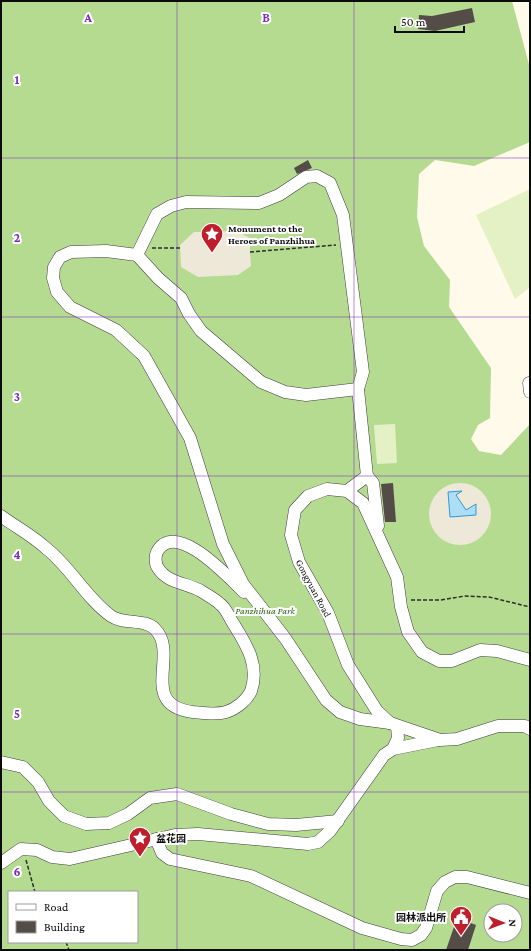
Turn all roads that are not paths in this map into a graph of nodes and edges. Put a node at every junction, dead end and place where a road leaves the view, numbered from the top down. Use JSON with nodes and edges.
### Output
{"nodes":[{"id":1,"x":139,"y":252,"type":"junction"},
{"id":2,"x":358,"y":389,"type":"junction"},
{"id":3,"x":367,"y":476,"type":"junction"},
{"id":4,"x":347,"y":491,"type":"junction"},
{"id":5,"x":1,"y":516,"type":"edge"},
{"id":6,"x":379,"y":534,"type":"junction"},
{"id":7,"x":263,"y":609,"type":"junction"},
{"id":8,"x":514,"y":656,"type":"junction"},
{"id":9,"x":530,"y":660,"type":"edge"},
{"id":10,"x":530,"y":668,"type":"edge"},
{"id":11,"x":394,"y":724,"type":"junction"},
{"id":12,"x":530,"y":729,"type":"edge"},
{"id":13,"x":440,"y":740,"type":"junction"},
{"id":14,"x":393,"y":749,"type":"junction"},
{"id":15,"x":1,"y":762,"type":"edge"},
{"id":16,"x":338,"y":821,"type":"junction"},
{"id":17,"x":156,"y":839,"type":"junction"},
{"id":18,"x":1,"y":863,"type":"edge"},
{"id":19,"x":530,"y":893,"type":"edge"}],
"edges":[{"from":1,"to":2,"type":"street"},
{"from":1,"to":2,"type":"street"},
{"from":1,"to":7,"type":"street"},
{"from":2,"to":3,"type":"street"},
{"from":3,"to":4,"type":"street"},
{"from":3,"to":6,"type":"street"},
{"from":4,"to":6,"type":"street"},
{"from":4,"to":11,"type":"street","name":"Gongyuan Road"},
{"from":5,"to":7,"type":"street"},
{"from":6,"to":8,"type":"street"},
{"from":7,"to":11,"type":"street"},
{"from":8,"to":9,"type":"street"},
{"from":8,"to":10,"type":"street"},
{"from":11,"to":13,"type":"street","name":"Gongyuan Road"},
{"from":11,"to":14,"type":"street"},
{"from":12,"to":13,"type":"street","name":"Gongyuan Road"},
{"from":13,"to":14,"type":"street"},
{"from":14,"to":16,"type":"street"},
{"from":15,"to":16,"type":"street"},
{"from":16,"to":17,"type":"street"},
{"from":17,"to":18,"type":"street"},
{"from":17,"to":19,"type":"street"}]}
